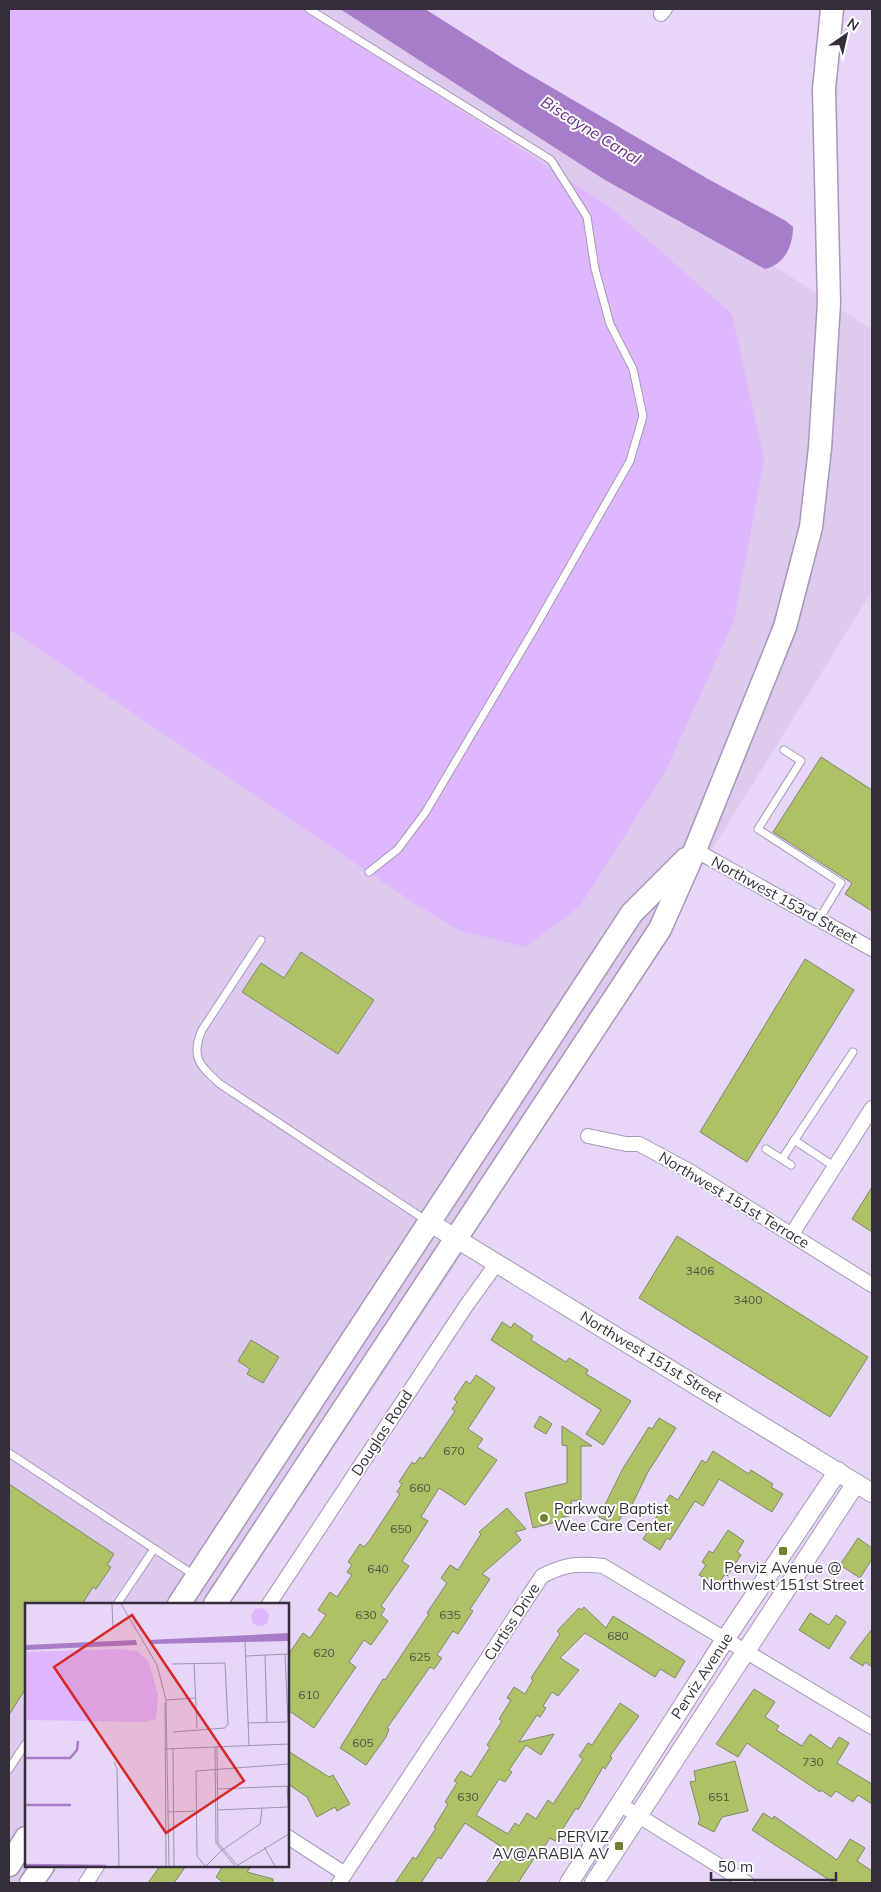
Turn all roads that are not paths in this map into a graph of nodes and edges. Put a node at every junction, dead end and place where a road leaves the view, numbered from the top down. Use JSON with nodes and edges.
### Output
{"nodes":[{"id":1,"x":309,"y":9,"type":"edge"},
{"id":2,"x":832,"y":9,"type":"edge"},
{"id":3,"x":784,"y":750,"type":"dead end"},
{"id":4,"x":696,"y":850,"type":"junction"},
{"id":5,"x":369,"y":872,"type":"dead end"},
{"id":6,"x":818,"y":919,"type":"junction"},
{"id":7,"x":261,"y":940,"type":"dead end"},
{"id":8,"x":872,"y":950,"type":"edge"},
{"id":9,"x":853,"y":1052,"type":"dead end"},
{"id":10,"x":872,"y":1108,"type":"edge"},
{"id":11,"x":588,"y":1136,"type":"dead end"},
{"id":12,"x":794,"y":1140,"type":"junction"},
{"id":13,"x":766,"y":1149,"type":"dead end"},
{"id":14,"x":782,"y":1159,"type":"junction"},
{"id":15,"x":791,"y":1165,"type":"dead end"},
{"id":16,"x":835,"y":1167,"type":"junction"},
{"id":17,"x":429,"y":1222,"type":"junction"},
{"id":18,"x":792,"y":1234,"type":"junction"},
{"id":19,"x":455,"y":1238,"type":"junction"},
{"id":20,"x":497,"y":1263,"type":"junction"},
{"id":21,"x":872,"y":1285,"type":"edge"},
{"id":22,"x":9,"y":1453,"type":"edge"},
{"id":23,"x":838,"y":1471,"type":"junction"},
{"id":24,"x":856,"y":1483,"type":"junction"},
{"id":25,"x":872,"y":1494,"type":"edge"},
{"id":26,"x":154,"y":1549,"type":"junction"},
{"id":27,"x":197,"y":1577,"type":"junction"},
{"id":28,"x":118,"y":1603,"type":"edge"},
{"id":29,"x":180,"y":1603,"type":"edge"},
{"id":30,"x":215,"y":1603,"type":"edge"},
{"id":31,"x":270,"y":1603,"type":"edge"},
{"id":32,"x":726,"y":1638,"type":"junction"},
{"id":33,"x":746,"y":1650,"type":"junction"},
{"id":34,"x":872,"y":1727,"type":"edge"},
{"id":35,"x":25,"y":1744,"type":"edge"},
{"id":36,"x":9,"y":1769,"type":"edge"},
{"id":37,"x":621,"y":1805,"type":"junction"},
{"id":38,"x":638,"y":1815,"type":"junction"},
{"id":39,"x":289,"y":1838,"type":"edge"},
{"id":40,"x":25,"y":1840,"type":"edge"},
{"id":41,"x":9,"y":1864,"type":"edge"},
{"id":42,"x":42,"y":1867,"type":"edge"},
{"id":43,"x":96,"y":1867,"type":"edge"},
{"id":44,"x":342,"y":1879,"type":"edge"},
{"id":45,"x":31,"y":1883,"type":"edge"},
{"id":46,"x":86,"y":1883,"type":"edge"},
{"id":47,"x":569,"y":1883,"type":"edge"},
{"id":48,"x":594,"y":1883,"type":"edge"},
{"id":49,"x":747,"y":1883,"type":"edge"}],
"edges":[{"from":1,"to":5,"type":"lane"},
{"from":2,"to":4,"type":"main road"},
{"from":3,"to":6,"type":"lane"},
{"from":4,"to":6,"type":"street","name":"Northwest 153rd Street"},
{"from":4,"to":17,"type":"main road"},
{"from":4,"to":19,"type":"main road"},
{"from":6,"to":8,"type":"street","name":"Northwest 153rd Street"},
{"from":7,"to":17,"type":"lane"},
{"from":9,"to":12,"type":"lane"},
{"from":10,"to":16,"type":"street"},
{"from":11,"to":18,"type":"street","name":"Northwest 151st Terrace"},
{"from":12,"to":14,"type":"lane"},
{"from":12,"to":16,"type":"lane"},
{"from":13,"to":14,"type":"lane"},
{"from":14,"to":15,"type":"lane"},
{"from":16,"to":18,"type":"street"},
{"from":17,"to":19,"type":"street","name":"Northwest 151st Street"},
{"from":17,"to":27,"type":"main road"},
{"from":18,"to":21,"type":"street","name":"Northwest 151st Terrace"},
{"from":19,"to":20,"type":"street","name":"Northwest 151st Street"},
{"from":19,"to":30,"type":"main road"},
{"from":20,"to":23,"type":"street","name":"Northwest 151st Street"},
{"from":20,"to":31,"type":"street","name":"Douglas Road"},
{"from":22,"to":26,"type":"lane"},
{"from":23,"to":24,"type":"street","name":"Northwest 151st Street"},
{"from":23,"to":32,"type":"street","name":"Perviz Avenue"},
{"from":24,"to":25,"type":"street","name":"Northwest 151st Street"},
{"from":24,"to":33,"type":"street","name":"Perviz Avenue"},
{"from":26,"to":27,"type":"lane"},
{"from":26,"to":28,"type":"lane"},
{"from":27,"to":29,"type":"main road"},
{"from":32,"to":33,"type":"street","name":"Curtiss Drive"},
{"from":32,"to":37,"type":"street","name":"Perviz Avenue"},
{"from":32,"to":44,"type":"street","name":"Curtiss Drive"},
{"from":33,"to":34,"type":"street","name":"Curtiss Drive"},
{"from":33,"to":38,"type":"street","name":"Perviz Avenue"},
{"from":35,"to":36,"type":"lane"},
{"from":37,"to":38,"type":"street"},
{"from":37,"to":47,"type":"street","name":"Perviz Avenue"},
{"from":38,"to":48,"type":"street","name":"Perviz Avenue"},
{"from":38,"to":49,"type":"street"},
{"from":39,"to":44,"type":"street"},
{"from":40,"to":41,"type":"main road"},
{"from":42,"to":45,"type":"main road"},
{"from":43,"to":46,"type":"street"}]}
